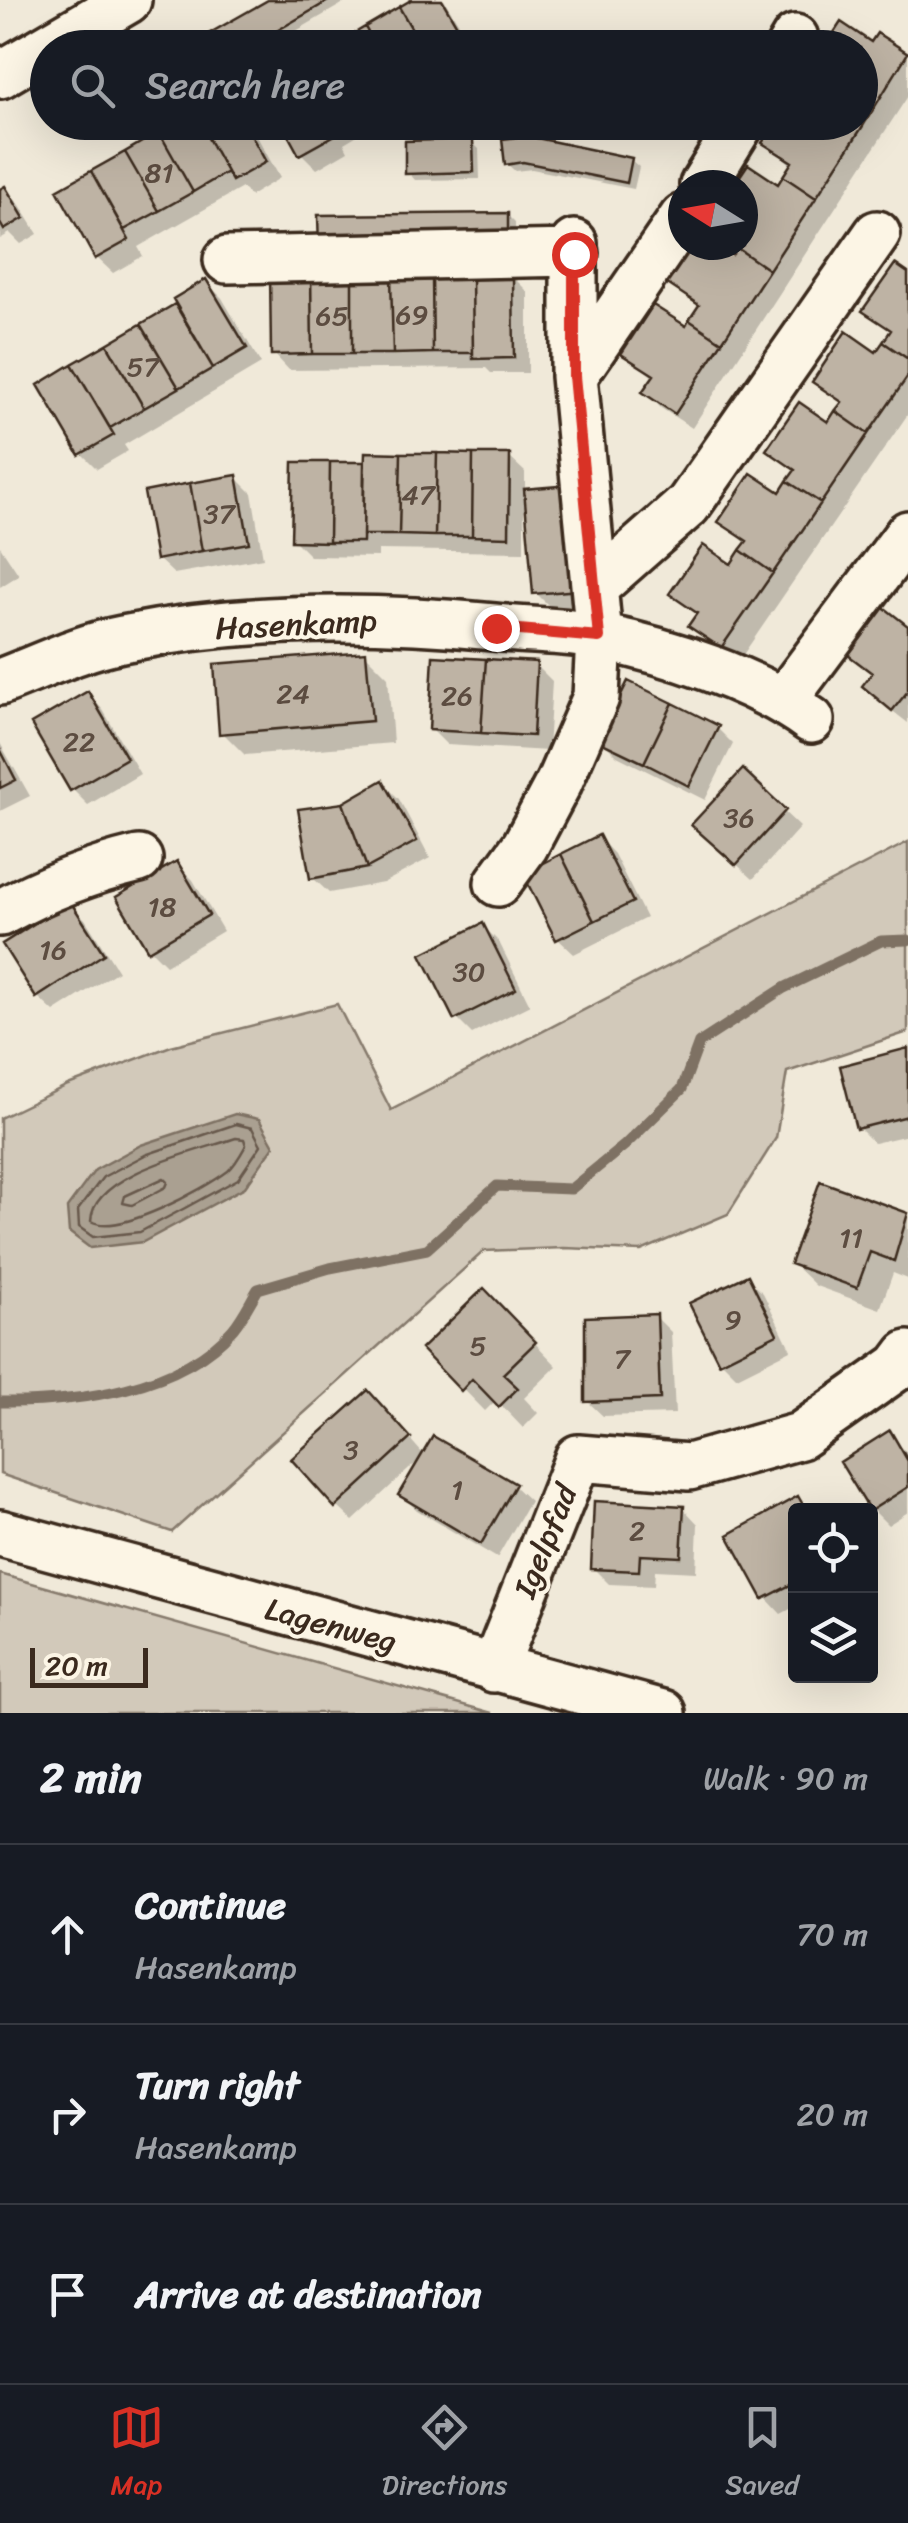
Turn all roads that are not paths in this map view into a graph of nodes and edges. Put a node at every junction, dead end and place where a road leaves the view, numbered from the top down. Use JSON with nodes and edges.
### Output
{"nodes":[{"id":1,"x":128,"y":0,"type":"edge"},
{"id":2,"x":77,"y":30,"type":"edge"},
{"id":3,"x":30,"y":57,"type":"edge"},
{"id":4,"x":0,"y":75,"type":"edge"},
{"id":5,"x":731,"y":140,"type":"edge"},
{"id":6,"x":712,"y":170,"type":"edge"},
{"id":7,"x":877,"y":234,"type":"dead end"},
{"id":8,"x":668,"y":239,"type":"edge"},
{"id":9,"x":227,"y":260,"type":"dead end"},
{"id":10,"x":574,"y":376,"type":"junction"},
{"id":11,"x":908,"y":534,"type":"edge"},
{"id":12,"x":595,"y":588,"type":"junction"},
{"id":13,"x":599,"y":637,"type":"junction"},
{"id":14,"x":0,"y":682,"type":"edge"},
{"id":15,"x":140,"y":859,"type":"dead end"},
{"id":16,"x":498,"y":883,"type":"dead end"},
{"id":17,"x":0,"y":913,"type":"edge"},
{"id":18,"x":905,"y":1365,"type":"edge"},
{"id":19,"x":0,"y":1534,"type":"edge"},
{"id":20,"x":494,"y":1669,"type":"junction"},
{"id":21,"x":663,"y":1713,"type":"edge"}],
"edges":[{"from":1,"to":2,"type":"street"},
{"from":3,"to":4,"type":"street"},
{"from":5,"to":6,"type":"street"},
{"from":7,"to":12,"type":"street"},
{"from":8,"to":10,"type":"street"},
{"from":9,"to":10,"type":"street"},
{"from":10,"to":12,"type":"street"},
{"from":11,"to":13,"type":"street","name":"Hasenkamp"},
{"from":12,"to":13,"type":"street"},
{"from":13,"to":14,"type":"street","name":"Hasenkamp"},
{"from":13,"to":16,"type":"street"},
{"from":15,"to":17,"type":"street"},
{"from":18,"to":20,"type":"street","name":"Igelpfad"},
{"from":19,"to":20,"type":"street","name":"Lagenweg"},
{"from":20,"to":21,"type":"street","name":"Lagenweg"}]}
